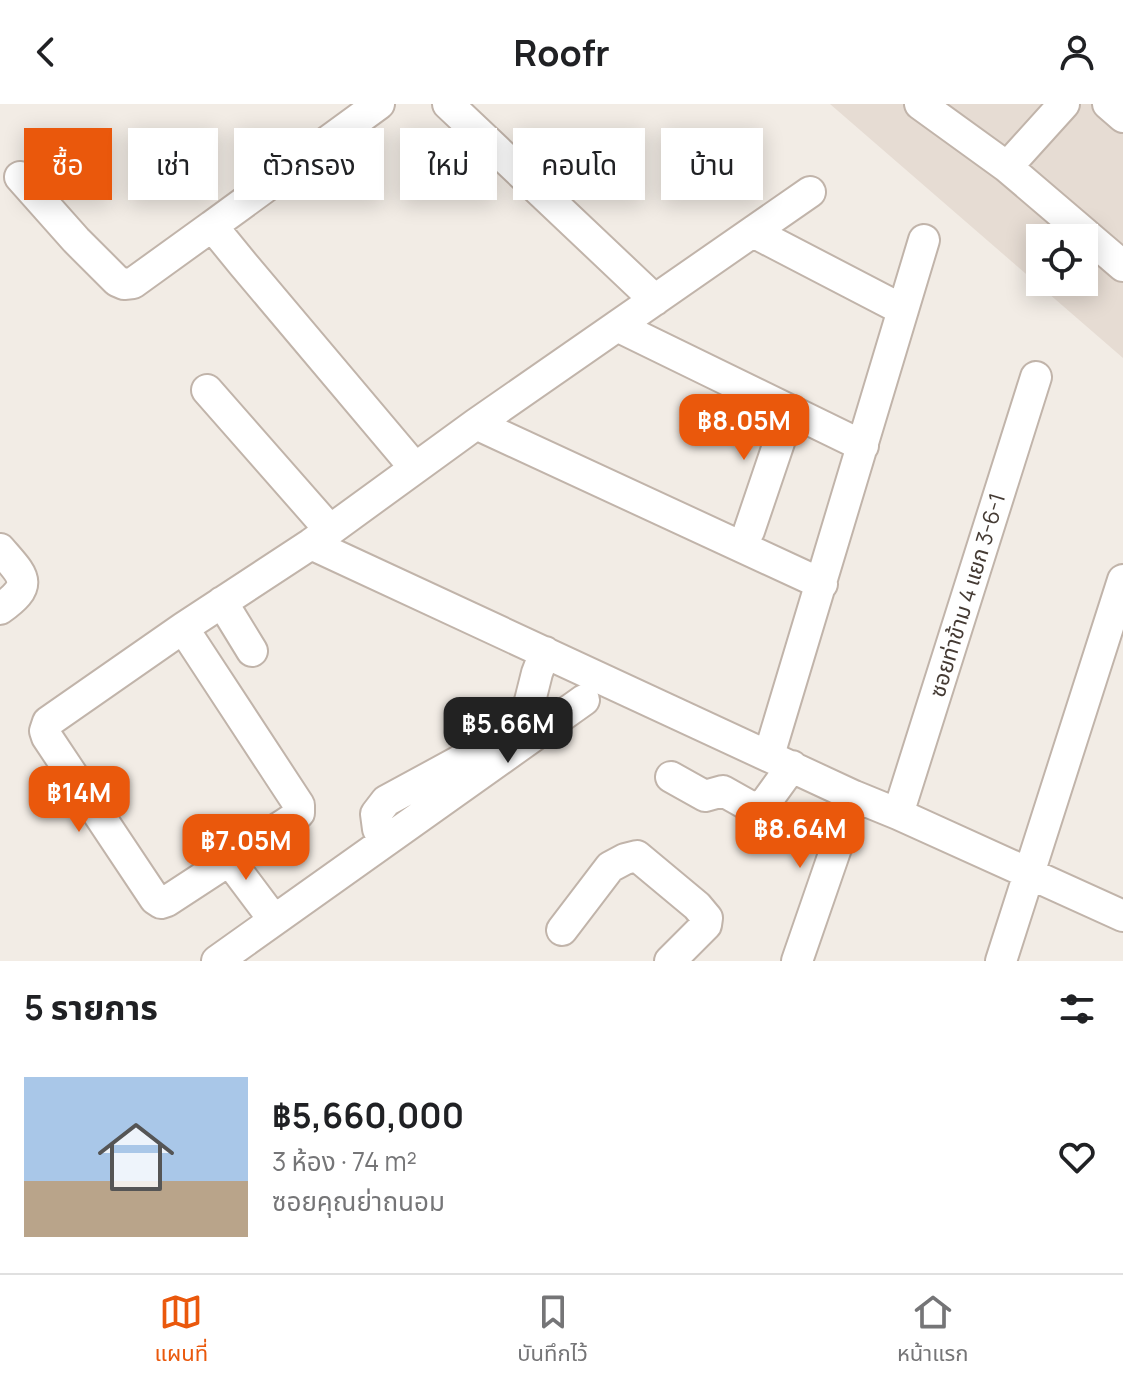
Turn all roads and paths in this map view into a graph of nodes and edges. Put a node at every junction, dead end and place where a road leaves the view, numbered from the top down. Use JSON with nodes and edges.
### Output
{"nodes":[{"id":1,"x":379,"y":104,"type":"edge"},
{"id":2,"x":448,"y":104,"type":"edge"},
{"id":3,"x":920,"y":104,"type":"edge"},
{"id":4,"x":1064,"y":104,"type":"edge"},
{"id":5,"x":1108,"y":104,"type":"edge"},
{"id":6,"x":1123,"y":117,"type":"edge"},
{"id":7,"x":1007,"y":167,"type":"junction"},
{"id":8,"x":20,"y":177,"type":"dead end"},
{"id":9,"x":810,"y":192,"type":"dead end"},
{"id":10,"x":212,"y":226,"type":"junction"},
{"id":11,"x":753,"y":232,"type":"junction"},
{"id":12,"x":924,"y":240,"type":"dead end"},
{"id":13,"x":1118,"y":252,"type":"edge"},
{"id":14,"x":655,"y":300,"type":"junction"},
{"id":15,"x":903,"y":310,"type":"junction"},
{"id":16,"x":617,"y":326,"type":"junction"},
{"id":17,"x":1036,"y":377,"type":"dead end"},
{"id":18,"x":207,"y":390,"type":"dead end"},
{"id":19,"x":790,"y":410,"type":"junction"},
{"id":20,"x":476,"y":424,"type":"junction"},
{"id":21,"x":863,"y":446,"type":"junction"},
{"id":22,"x":415,"y":468,"type":"junction"},
{"id":23,"x":749,"y":531,"type":"dead end"},
{"id":24,"x":320,"y":537,"type":"junction"},
{"id":25,"x":0,"y":549,"type":"edge"},
{"id":26,"x":1123,"y":580,"type":"edge"},
{"id":27,"x":822,"y":584,"type":"junction"},
{"id":28,"x":222,"y":602,"type":"junction"},
{"id":29,"x":0,"y":609,"type":"edge"},
{"id":30,"x":183,"y":628,"type":"junction"},
{"id":31,"x":252,"y":651,"type":"dead end"},
{"id":32,"x":545,"y":652,"type":"junction"},
{"id":33,"x":584,"y":700,"type":"dead end"},
{"id":34,"x":781,"y":761,"type":"junction"},
{"id":35,"x":671,"y":777,"type":"dead end"},
{"id":36,"x":854,"y":796,"type":"junction"},
{"id":37,"x":898,"y":814,"type":"junction"},
{"id":38,"x":384,"y":841,"type":"junction"},
{"id":39,"x":229,"y":860,"type":"junction"},
{"id":40,"x":1029,"y":874,"type":"junction"},
{"id":41,"x":1123,"y":916,"type":"edge"},
{"id":42,"x":274,"y":920,"type":"junction"},
{"id":43,"x":562,"y":930,"type":"dead end"},
{"id":44,"x":674,"y":958,"type":"edge"},
{"id":45,"x":217,"y":961,"type":"edge"},
{"id":46,"x":707,"y":961,"type":"edge"},
{"id":47,"x":797,"y":961,"type":"edge"},
{"id":48,"x":1001,"y":961,"type":"edge"}],
"edges":[{"from":1,"to":10,"type":"street"},
{"from":2,"to":14,"type":"street"},
{"from":3,"to":7,"type":"street"},
{"from":4,"to":7,"type":"street"},
{"from":5,"to":6,"type":"street"},
{"from":7,"to":13,"type":"street"},
{"from":8,"to":10,"type":"street"},
{"from":9,"to":11,"type":"street"},
{"from":10,"to":22,"type":"street"},
{"from":11,"to":14,"type":"street"},
{"from":11,"to":15,"type":"street"},
{"from":12,"to":15,"type":"street"},
{"from":14,"to":16,"type":"street"},
{"from":15,"to":21,"type":"street"},
{"from":16,"to":19,"type":"street"},
{"from":16,"to":20,"type":"street"},
{"from":17,"to":37,"type":"street","name":"ซอยท่าข้าม 4 แยก 3-6-1"},
{"from":18,"to":24,"type":"street"},
{"from":19,"to":21,"type":"street"},
{"from":19,"to":23,"type":"street"},
{"from":20,"to":22,"type":"street"},
{"from":20,"to":27,"type":"street"},
{"from":21,"to":27,"type":"street"},
{"from":22,"to":24,"type":"street"},
{"from":24,"to":28,"type":"street"},
{"from":24,"to":32,"type":"street"},
{"from":25,"to":29,"type":"street"},
{"from":26,"to":40,"type":"street"},
{"from":27,"to":34,"type":"street"},
{"from":28,"to":30,"type":"street"},
{"from":28,"to":31,"type":"street"},
{"from":30,"to":39,"type":"street"},
{"from":30,"to":39,"type":"street"},
{"from":32,"to":34,"type":"street"},
{"from":32,"to":38,"type":"street"},
{"from":33,"to":38,"type":"street"},
{"from":34,"to":35,"type":"street"},
{"from":34,"to":36,"type":"street"},
{"from":36,"to":37,"type":"street"},
{"from":36,"to":47,"type":"street"},
{"from":37,"to":40,"type":"street"},
{"from":38,"to":42,"type":"street"},
{"from":39,"to":42,"type":"street"},
{"from":40,"to":41,"type":"street"},
{"from":40,"to":48,"type":"street"},
{"from":42,"to":45,"type":"street"},
{"from":43,"to":44,"type":"street"},
{"from":44,"to":46,"type":"street"}]}
